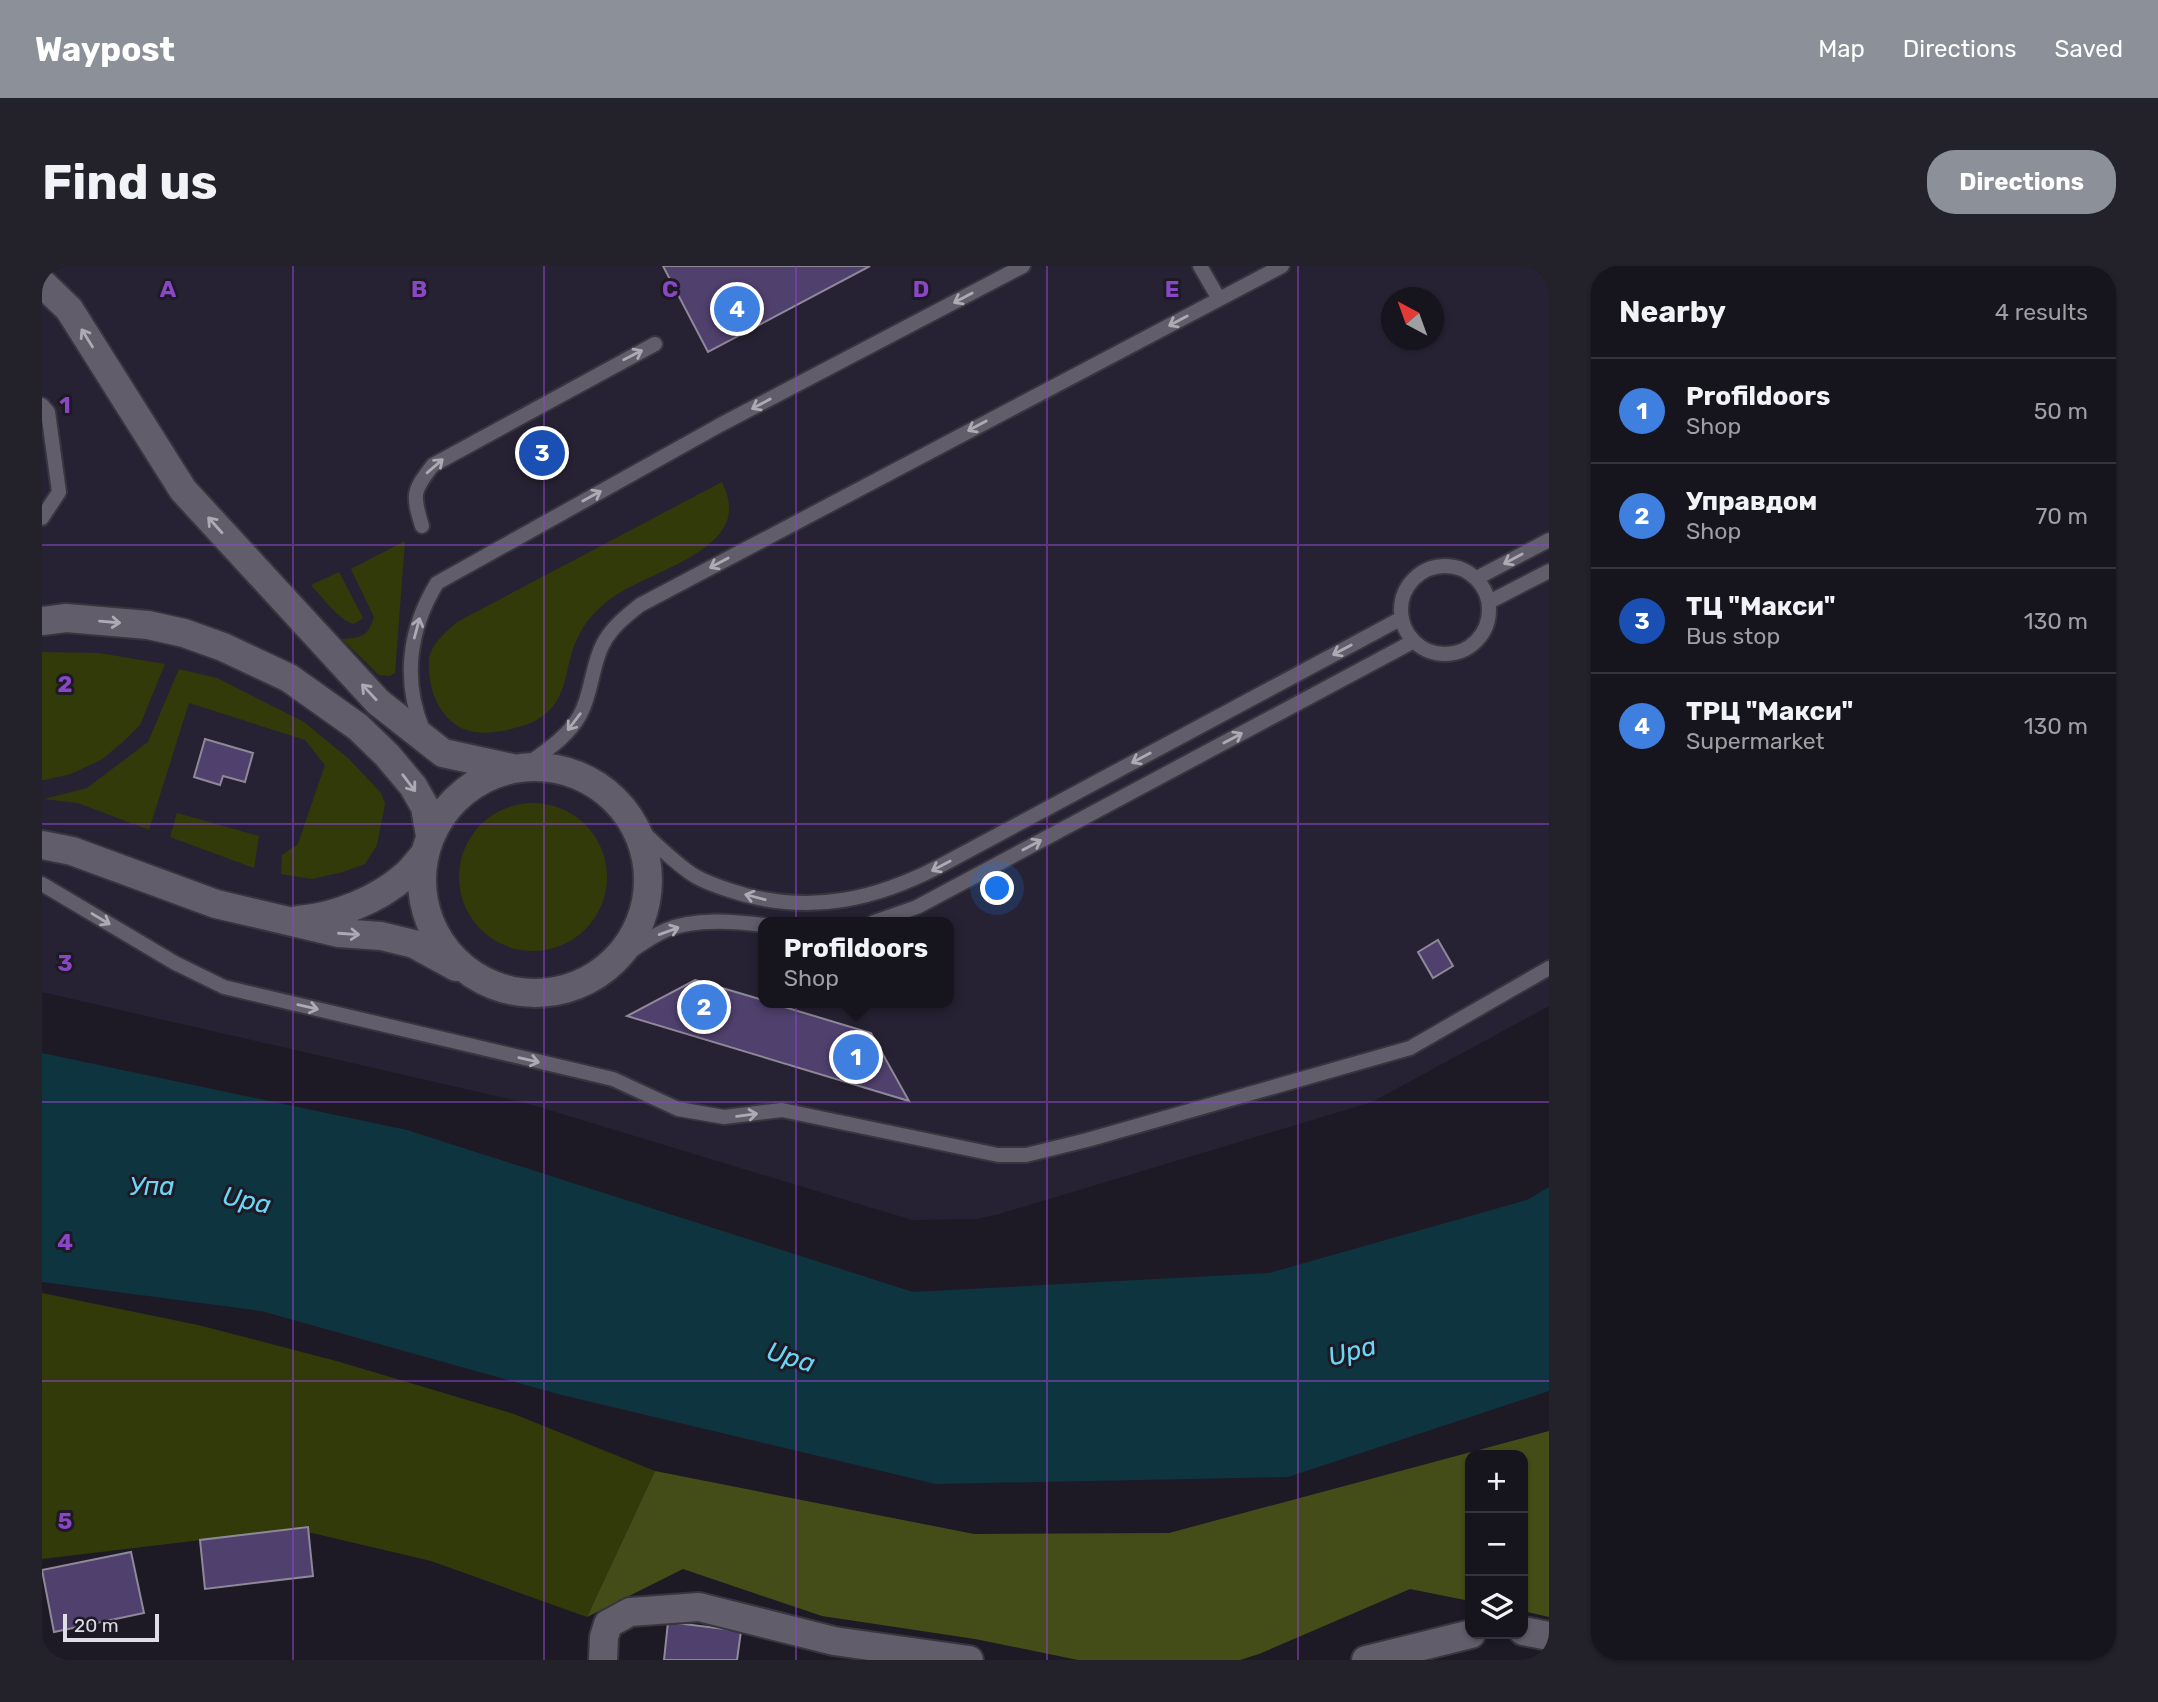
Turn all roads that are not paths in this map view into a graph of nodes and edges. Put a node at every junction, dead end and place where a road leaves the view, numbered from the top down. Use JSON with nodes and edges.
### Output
{"nodes":[{"id":1,"x":1023,"y":266,"type":"edge"},
{"id":2,"x":1200,"y":266,"type":"edge"},
{"id":3,"x":1282,"y":266,"type":"edge"},
{"id":4,"x":42,"y":282,"type":"edge"},
{"id":5,"x":1219,"y":299,"type":"junction"},
{"id":6,"x":655,"y":344,"type":"dead end"},
{"id":7,"x":42,"y":405,"type":"edge"},
{"id":8,"x":42,"y":518,"type":"edge"},
{"id":9,"x":422,"y":526,"type":"dead end"},
{"id":10,"x":1549,"y":540,"type":"edge"},
{"id":11,"x":1549,"y":571,"type":"edge"},
{"id":12,"x":1477,"y":578,"type":"junction"},
{"id":13,"x":1489,"y":602,"type":"junction"},
{"id":14,"x":1402,"y":618,"type":"junction"},
{"id":15,"x":42,"y":621,"type":"edge"},
{"id":16,"x":1414,"y":641,"type":"junction"},
{"id":17,"x":428,"y":741,"type":"junction"},
{"id":18,"x":519,"y":767,"type":"junction"},
{"id":19,"x":637,"y":827,"type":"junction"},
{"id":20,"x":42,"y":845,"type":"edge"},
{"id":21,"x":427,"y":845,"type":"junction"},
{"id":22,"x":42,"y":884,"type":"edge"},
{"id":23,"x":888,"y":917,"type":"edge"},
{"id":24,"x":282,"y":921,"type":"junction"},
{"id":25,"x":758,"y":924,"type":"edge"},
{"id":26,"x":611,"y":965,"type":"junction"},
{"id":27,"x":1549,"y":968,"type":"edge"},
{"id":28,"x":473,"y":976,"type":"junction"},
{"id":29,"x":1528,"y":1632,"type":"edge"},
{"id":30,"x":1465,"y":1635,"type":"edge"},
{"id":31,"x":1549,"y":1636,"type":"edge"},
{"id":32,"x":1367,"y":1659,"type":"edge"},
{"id":33,"x":603,"y":1660,"type":"edge"},
{"id":34,"x":969,"y":1660,"type":"edge"}],
"edges":[{"from":1,"to":17,"type":"lane"},
{"from":2,"to":5,"type":"lane"},
{"from":3,"to":5,"type":"lane"},
{"from":17,"to":4,"type":"street","one_way":true},
{"from":5,"to":18,"type":"lane","one_way":true},
{"from":9,"to":6,"type":"lane","one_way":true},
{"from":7,"to":8,"type":"lane"},
{"from":10,"to":12,"type":"lane","one_way":true},
{"from":11,"to":13,"type":"lane"},
{"from":12,"to":13,"type":"lane"},
{"from":12,"to":14,"type":"lane"},
{"from":13,"to":16,"type":"lane"},
{"from":14,"to":16,"type":"lane"},
{"from":14,"to":19,"type":"lane","one_way":true},
{"from":15,"to":21,"type":"street","one_way":true},
{"from":23,"to":16,"type":"lane","one_way":true},
{"from":17,"to":18,"type":"street"},
{"from":18,"to":19,"type":"street"},
{"from":18,"to":21,"type":"street"},
{"from":19,"to":26,"type":"street"},
{"from":20,"to":24,"type":"street"},
{"from":21,"to":24,"type":"street"},
{"from":21,"to":28,"type":"street"},
{"from":22,"to":27,"type":"lane","one_way":true},
{"from":24,"to":28,"type":"street","one_way":true},
{"from":26,"to":25,"type":"lane","one_way":true},
{"from":26,"to":28,"type":"street"},
{"from":29,"to":31,"type":"street"},
{"from":30,"to":32,"type":"street"},
{"from":33,"to":34,"type":"street"}]}
